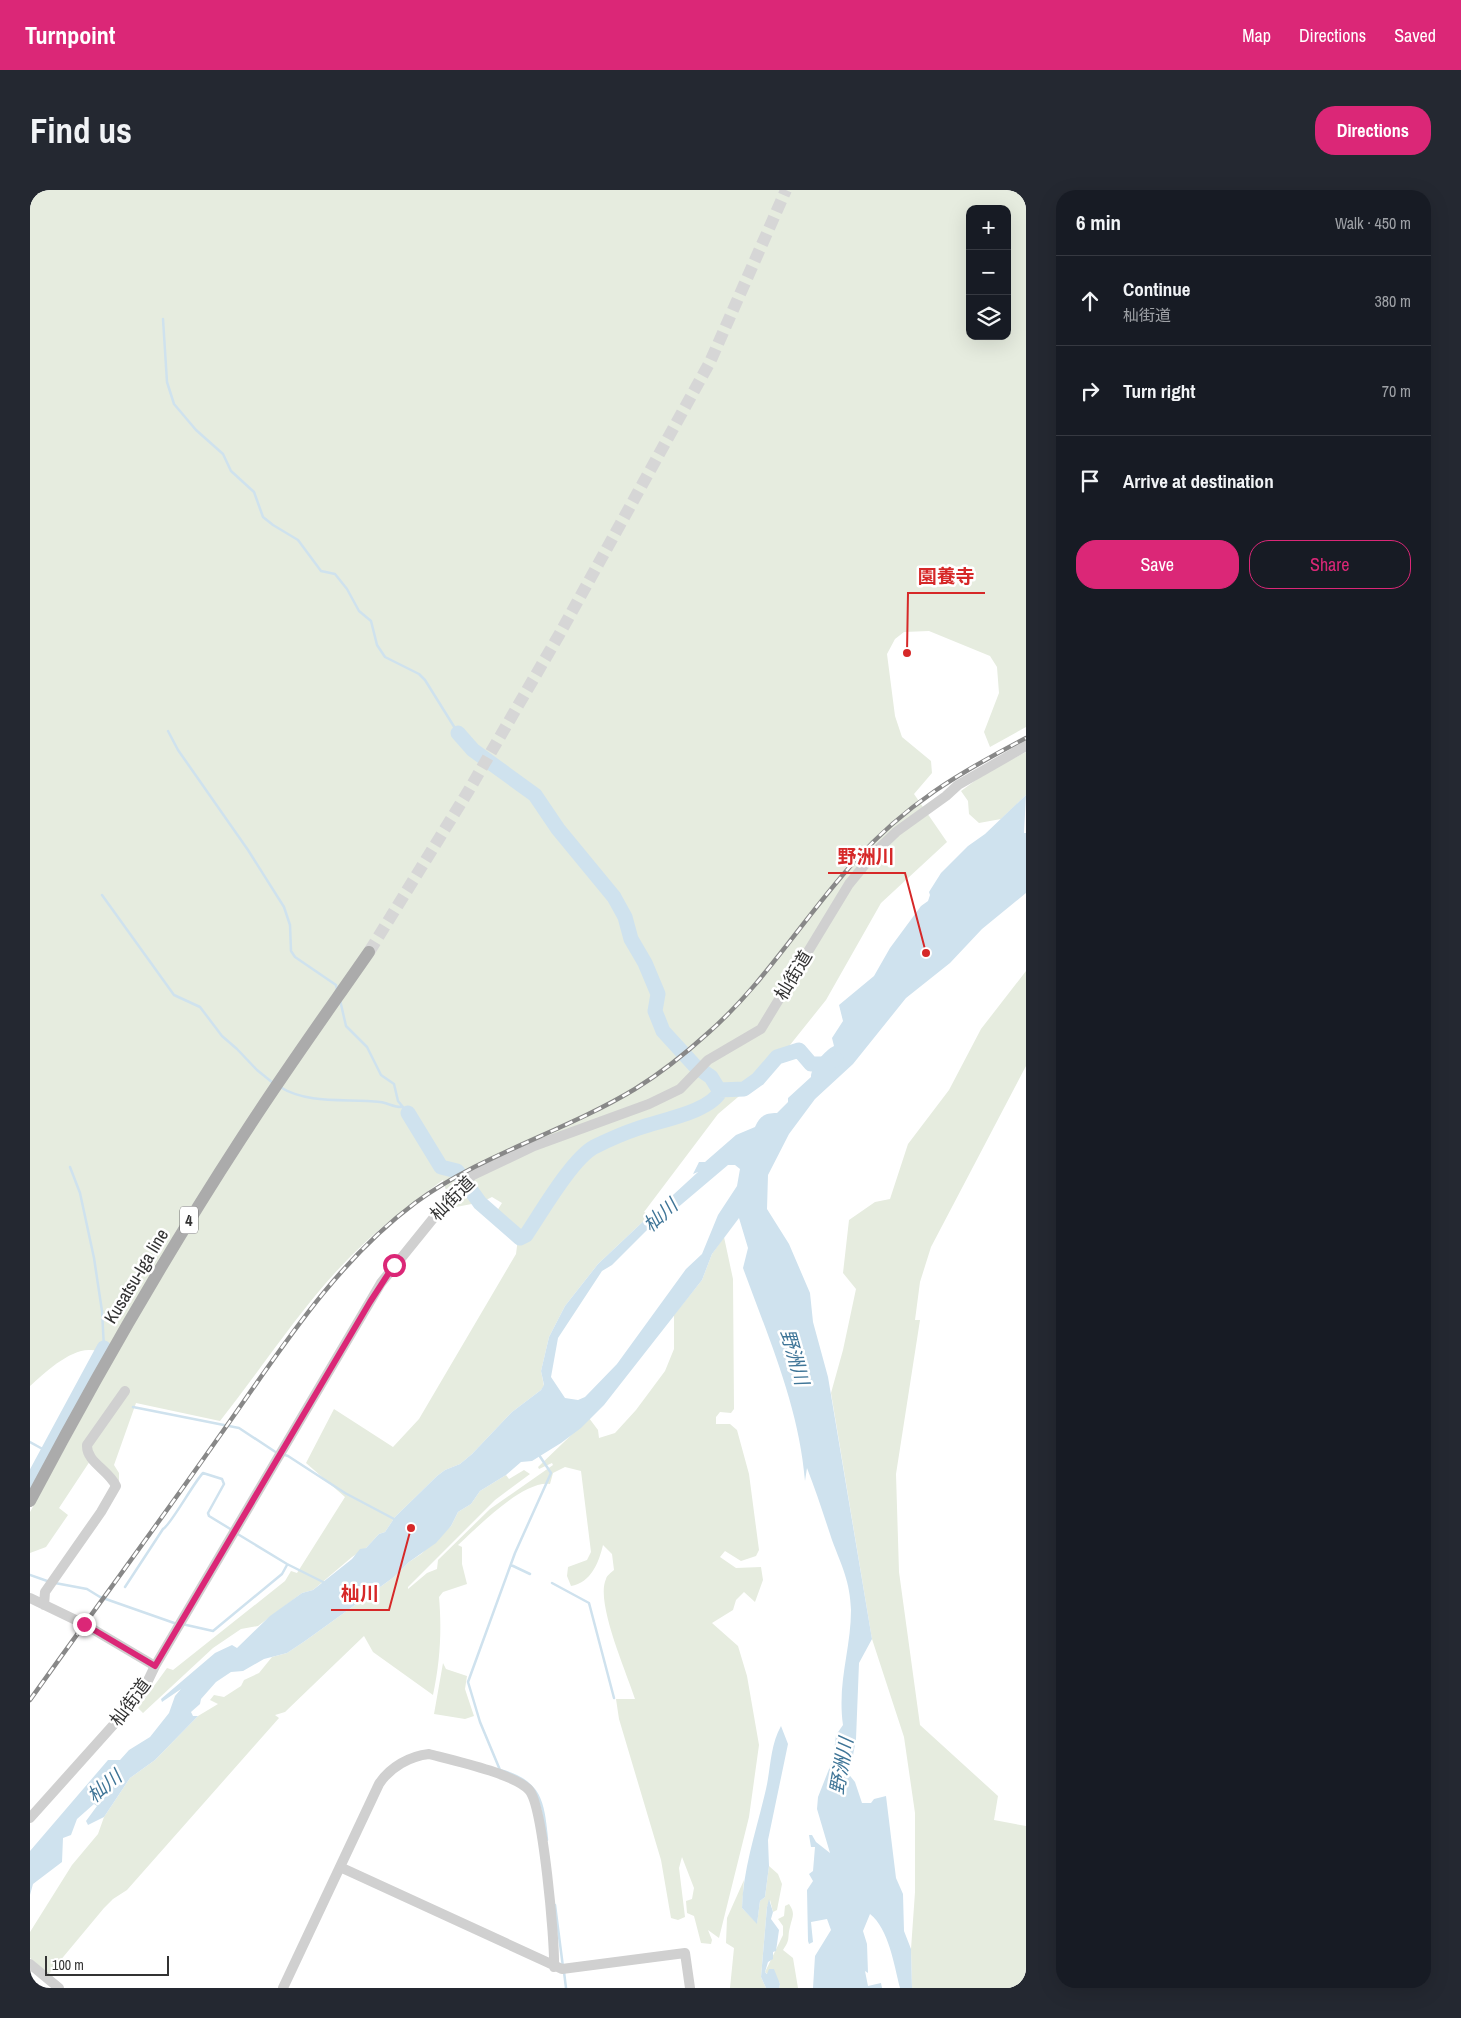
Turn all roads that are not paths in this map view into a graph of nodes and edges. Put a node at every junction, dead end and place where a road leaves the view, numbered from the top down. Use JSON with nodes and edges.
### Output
{"nodes":[{"id":1,"x":1026,"y":746,"type":"edge"},
{"id":2,"x":369,"y":952,"type":"tunnel mouth"},
{"id":3,"x":125,"y":1391,"type":"dead end"},
{"id":4,"x":30,"y":1501,"type":"edge"},
{"id":5,"x":30,"y":1598,"type":"edge"},
{"id":6,"x":44,"y":1605,"type":"junction"},
{"id":7,"x":155,"y":1666,"type":"junction"},
{"id":8,"x":30,"y":1818,"type":"edge"},
{"id":9,"x":340,"y":1867,"type":"junction"},
{"id":10,"x":30,"y":1964,"type":"edge"},
{"id":11,"x":561,"y":1968,"type":"junction"},
{"id":12,"x":55,"y":1985,"type":"edge"},
{"id":13,"x":283,"y":1988,"type":"edge"},
{"id":14,"x":690,"y":1988,"type":"edge"}],
"edges":[{"from":1,"to":7,"type":"street","name":"杣街道"},
{"from":2,"to":4,"type":"main road","name":"Kusatsu-Iga line","number":"4"},
{"from":3,"to":6,"type":"street"},
{"from":5,"to":6,"type":"street"},
{"from":6,"to":7,"type":"street"},
{"from":7,"to":8,"type":"street","name":"杣街道"},
{"from":9,"to":11,"type":"street"},
{"from":9,"to":11,"type":"street"},
{"from":9,"to":13,"type":"street"},
{"from":10,"to":12,"type":"street"},
{"from":11,"to":14,"type":"street"}]}
